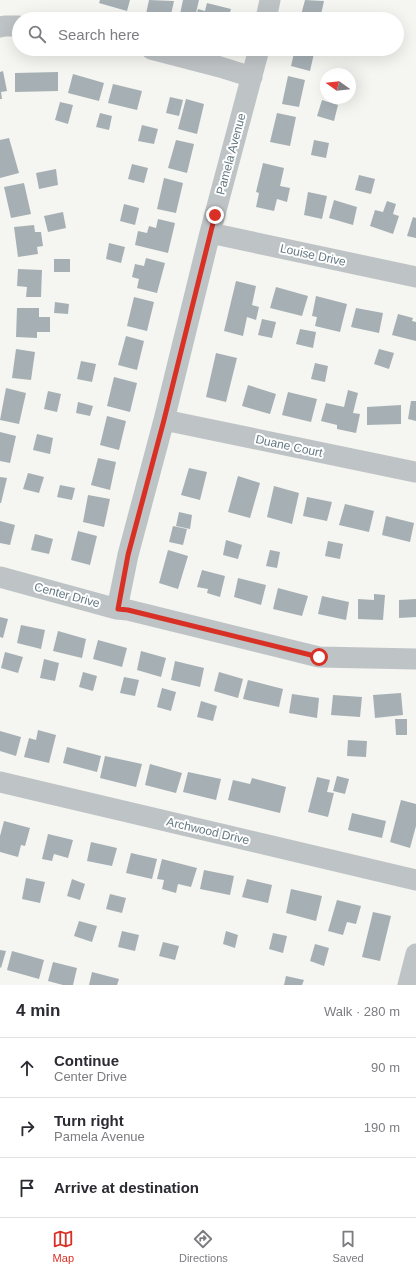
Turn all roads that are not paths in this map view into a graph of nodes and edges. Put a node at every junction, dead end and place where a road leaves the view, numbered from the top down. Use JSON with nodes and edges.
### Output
{"nodes":[{"id":1,"x":270,"y":0,"type":"edge"},
{"id":2,"x":267,"y":12,"type":"edge"},
{"id":3,"x":12,"y":26,"type":"edge"},
{"id":4,"x":0,"y":27,"type":"edge"},
{"id":5,"x":178,"y":56,"type":"edge"},
{"id":6,"x":257,"y":56,"type":"edge"},
{"id":7,"x":252,"y":77,"type":"junction"},
{"id":8,"x":210,"y":233,"type":"junction"},
{"id":9,"x":416,"y":277,"type":"edge"},
{"id":10,"x":164,"y":420,"type":"junction"},
{"id":11,"x":415,"y":472,"type":"dead end"},
{"id":12,"x":0,"y":577,"type":"edge"},
{"id":13,"x":118,"y":609,"type":"junction"},
{"id":14,"x":416,"y":659,"type":"edge"},
{"id":15,"x":0,"y":782,"type":"edge"},
{"id":16,"x":416,"y":880,"type":"edge"},
{"id":17,"x":416,"y":954,"type":"edge"},
{"id":18,"x":408,"y":985,"type":"edge"}],
"edges":[{"from":1,"to":2,"type":"street"},
{"from":3,"to":4,"type":"street"},
{"from":5,"to":7,"type":"street"},
{"from":6,"to":7,"type":"street","name":"Pamela Avenue"},
{"from":7,"to":8,"type":"street","name":"Pamela Avenue"},
{"from":8,"to":9,"type":"street","name":"Louise Drive"},
{"from":8,"to":10,"type":"street","name":"Pamela Avenue"},
{"from":10,"to":11,"type":"street","name":"Duane Court"},
{"from":10,"to":13,"type":"street","name":"Pamela Avenue"},
{"from":12,"to":13,"type":"street","name":"Center Drive"},
{"from":13,"to":14,"type":"street","name":"Center Drive"},
{"from":15,"to":16,"type":"street","name":"Archwood Drive"},
{"from":17,"to":18,"type":"street"}]}
